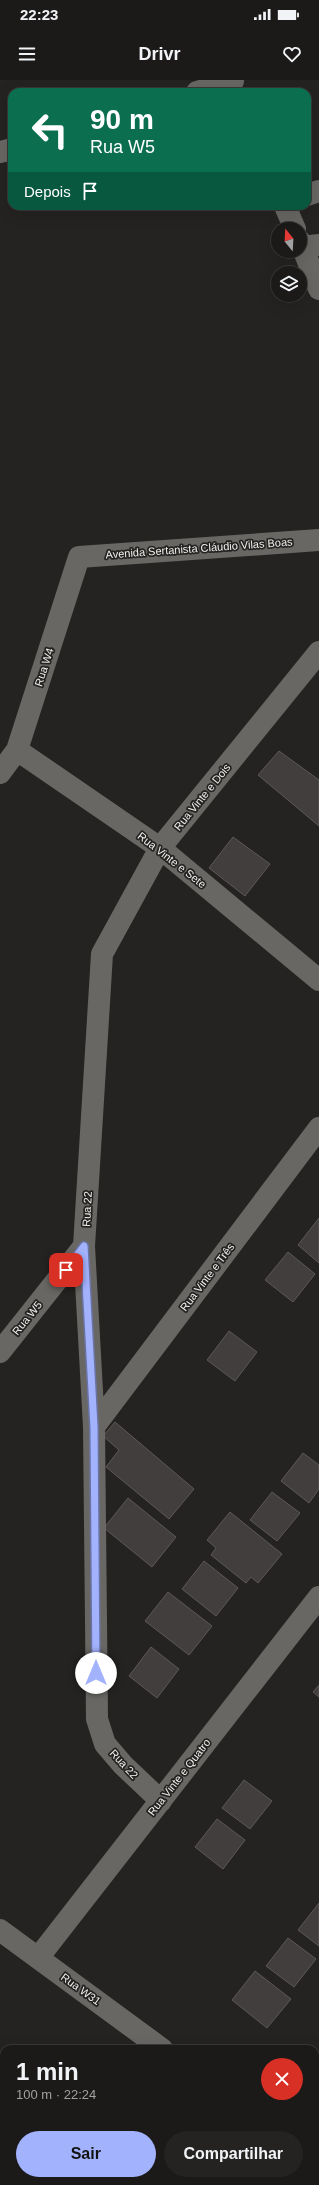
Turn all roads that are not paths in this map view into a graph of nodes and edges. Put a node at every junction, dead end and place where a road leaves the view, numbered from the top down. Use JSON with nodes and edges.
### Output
{"nodes":[{"id":1,"x":235,"y":84,"type":"edge"},
{"id":2,"x":216,"y":88,"type":"edge"},
{"id":3,"x":287,"y":210,"type":"edge"},
{"id":4,"x":294,"y":222,"type":"edge"},
{"id":5,"x":307,"y":250,"type":"edge"},
{"id":6,"x":319,"y":289,"type":"edge"},
{"id":7,"x":319,"y":540,"type":"edge"},
{"id":8,"x":79,"y":556,"type":"joint"},
{"id":9,"x":319,"y":652,"type":"edge"},
{"id":10,"x":17,"y":750,"type":"junction"},
{"id":11,"x":0,"y":773,"type":"edge"},
{"id":12,"x":160,"y":848,"type":"junction"},
{"id":13,"x":102,"y":954,"type":"joint"},
{"id":14,"x":319,"y":980,"type":"edge"},
{"id":15,"x":319,"y":1128,"type":"edge"},
{"id":16,"x":84,"y":1246,"type":"junction"},
{"id":17,"x":0,"y":1352,"type":"edge"},
{"id":18,"x":94,"y":1427,"type":"junction"},
{"id":19,"x":319,"y":1597,"type":"edge"},
{"id":20,"x":161,"y":1801,"type":"junction"},
{"id":21,"x":1,"y":1931,"type":"edge"},
{"id":22,"x":38,"y":1958,"type":"junction"},
{"id":23,"x":157,"y":2045,"type":"edge"}],
"edges":[{"from":1,"to":2,"type":"street"},
{"from":3,"to":4,"type":"street"},
{"from":5,"to":6,"type":"street"},
{"from":7,"to":8,"type":"street","name":"Avenida Sertanista Cláudio Vilas Boas"},
{"from":8,"to":10,"type":"street","name":"Rua W4"},
{"from":9,"to":12,"type":"street","name":"Rua Vinte e Dois"},
{"from":10,"to":11,"type":"street","name":"Rua W4"},
{"from":10,"to":12,"type":"street","name":"Rua Vinte e Sete"},
{"from":12,"to":13,"type":"street","name":"Rua Vinte e Dois"},
{"from":12,"to":14,"type":"street","name":"Rua Vinte e Sete"},
{"from":13,"to":16,"type":"street","name":"Rua 22"},
{"from":15,"to":18,"type":"street","name":"Rua Vinte e Três"},
{"from":16,"to":17,"type":"street","name":"Rua W5"},
{"from":16,"to":18,"type":"street","name":"Rua 22"},
{"from":18,"to":20,"type":"street","name":"Rua 22"},
{"from":19,"to":20,"type":"street","name":"Rua Vinte e Quatro"},
{"from":20,"to":22,"type":"street","name":"Rua Vinte e Quatro"},
{"from":21,"to":22,"type":"street","name":"Rua W31"},
{"from":22,"to":23,"type":"street","name":"Rua W31"}]}
